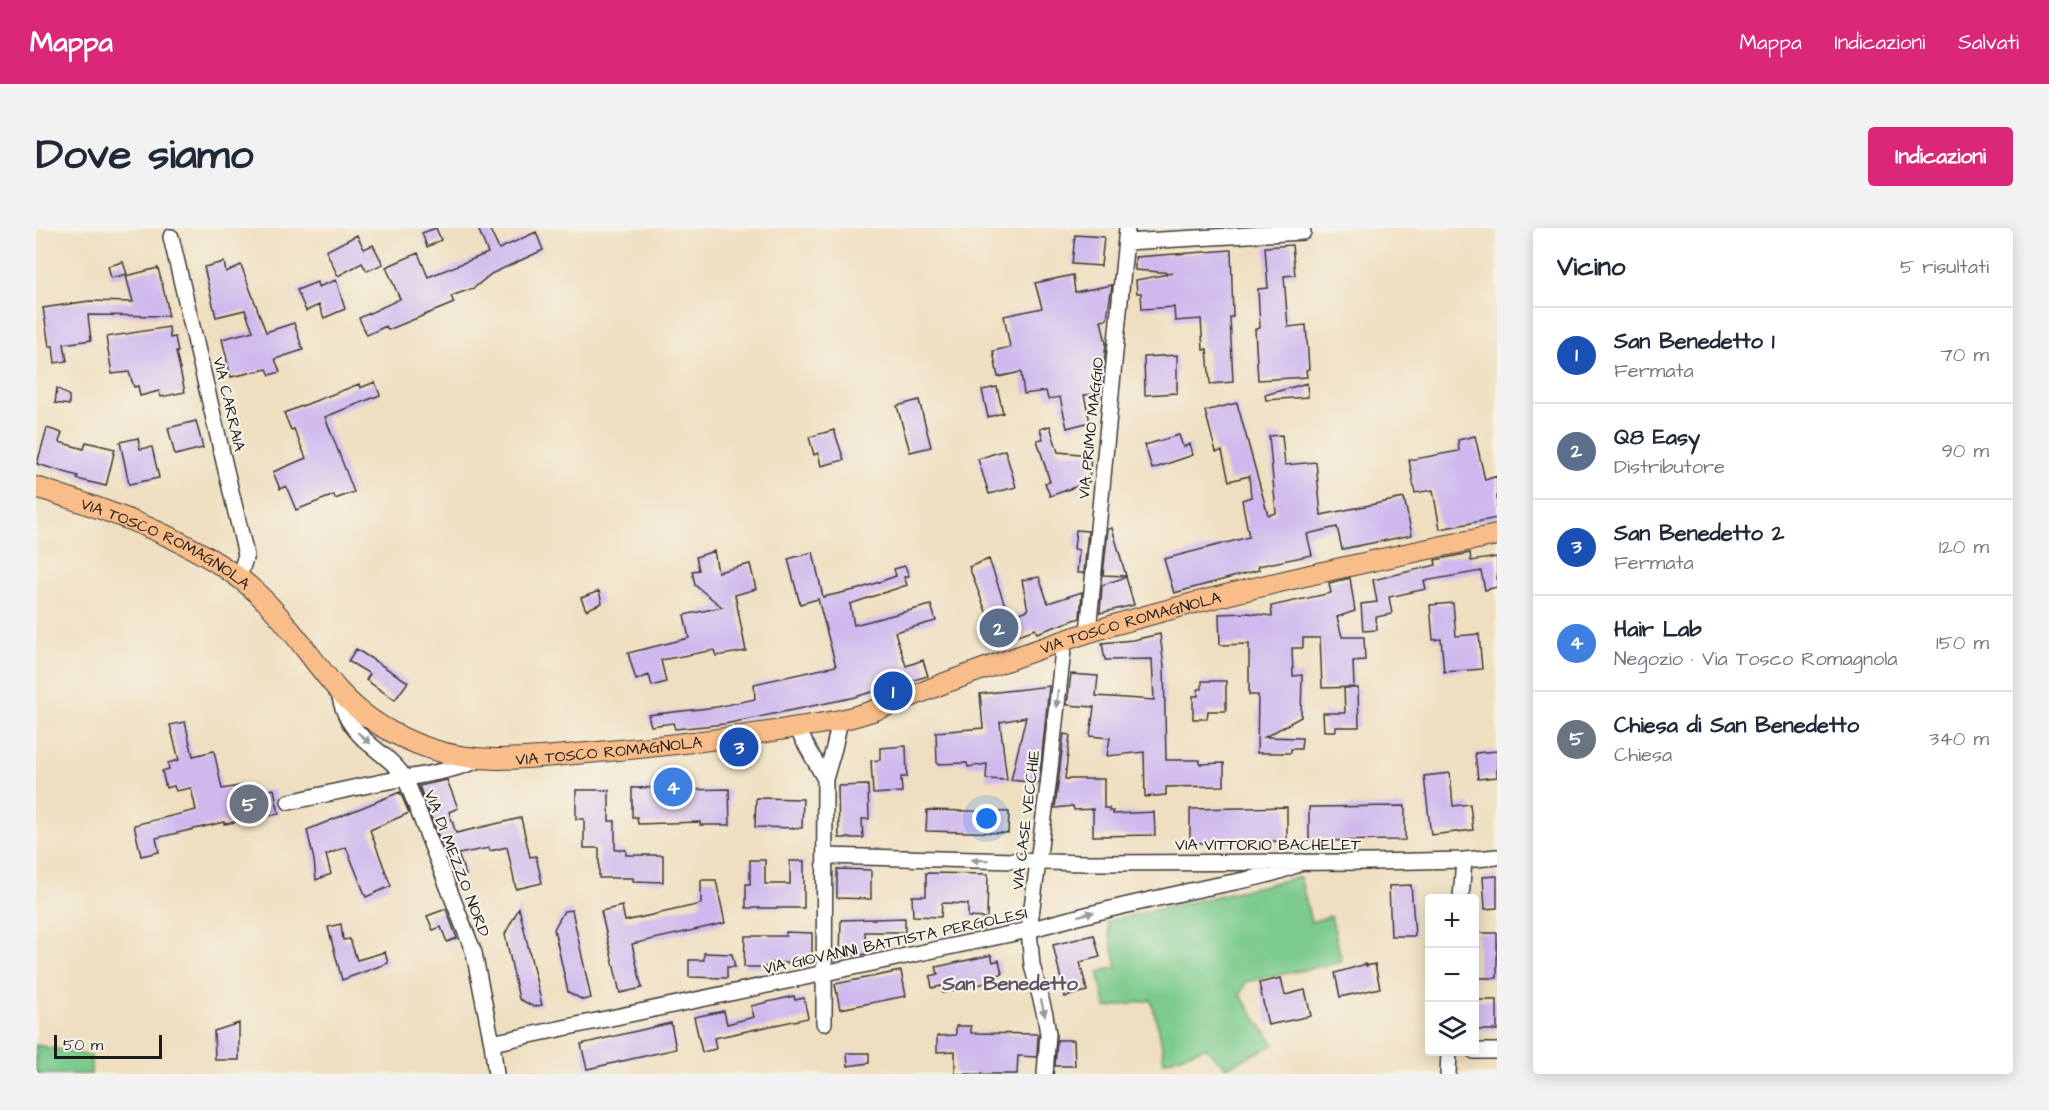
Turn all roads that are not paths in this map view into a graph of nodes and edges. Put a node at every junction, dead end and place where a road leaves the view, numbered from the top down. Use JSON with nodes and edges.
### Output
{"nodes":[{"id":1,"x":1303,"y":232,"type":"dead end"},
{"id":2,"x":1127,"y":235,"type":"edge"},
{"id":3,"x":171,"y":237,"type":"dead end"},
{"id":4,"x":36,"y":487,"type":"edge"},
{"id":5,"x":1497,"y":535,"type":"edge"},
{"id":6,"x":239,"y":578,"type":"junction"},
{"id":7,"x":1088,"y":632,"type":"junction"},
{"id":8,"x":1064,"y":641,"type":"junction"},
{"id":9,"x":338,"y":690,"type":"junction"},
{"id":10,"x":840,"y":720,"type":"junction"},
{"id":11,"x":796,"y":727,"type":"junction"},
{"id":12,"x":482,"y":759,"type":"junction"},
{"id":13,"x":405,"y":778,"type":"junction"},
{"id":14,"x":825,"y":779,"type":"junction"},
{"id":15,"x":289,"y":802,"type":"dead end"},
{"id":16,"x":825,"y":856,"type":"junction"},
{"id":17,"x":1497,"y":857,"type":"edge"},
{"id":18,"x":1464,"y":860,"type":"junction"},
{"id":19,"x":1039,"y":861,"type":"junction"},
{"id":20,"x":1302,"y":862,"type":"junction"},
{"id":21,"x":1461,"y":894,"type":"edge"},
{"id":22,"x":1029,"y":930,"type":"junction"},
{"id":23,"x":825,"y":974,"type":"junction"},
{"id":24,"x":824,"y":1023,"type":"dead end"},
{"id":25,"x":492,"y":1043,"type":"junction"},
{"id":26,"x":1479,"y":1051,"type":"edge"},
{"id":27,"x":1497,"y":1051,"type":"edge"},
{"id":28,"x":1449,"y":1056,"type":"edge"},
{"id":29,"x":496,"y":1074,"type":"edge"},
{"id":30,"x":1045,"y":1074,"type":"edge"},
{"id":31,"x":1448,"y":1074,"type":"edge"}],
"edges":[{"from":1,"to":2,"type":"street"},
{"from":2,"to":7,"type":"street","name":"VIA PRIMO MAGGIO"},
{"from":3,"to":6,"type":"street","name":"VIA CARRAIA"},
{"from":4,"to":6,"type":"main road","name":"VIA TOSCO ROMAGNOLA"},
{"from":5,"to":7,"type":"main road","name":"VIA TOSCO ROMAGNOLA"},
{"from":6,"to":9,"type":"main road","name":"VIA TOSCO ROMAGNOLA"},
{"from":7,"to":8,"type":"main road","name":"VIA TOSCO ROMAGNOLA"},
{"from":8,"to":10,"type":"main road","name":"VIA TOSCO ROMAGNOLA"},
{"from":8,"to":19,"type":"street","name":"VIA CASE VECCHIE","one_way":true},
{"from":9,"to":12,"type":"main road","name":"VIA TOSCO ROMAGNOLA"},
{"from":9,"to":13,"type":"street","name":"VIA DI MEZZO NORD","one_way":true},
{"from":10,"to":11,"type":"main road","name":"VIA TOSCO ROMAGNOLA"},
{"from":10,"to":14,"type":"street"},
{"from":11,"to":12,"type":"main road","name":"VIA TOSCO ROMAGNOLA"},
{"from":11,"to":14,"type":"street"},
{"from":12,"to":13,"type":"street"},
{"from":13,"to":15,"type":"street"},
{"from":13,"to":25,"type":"street","name":"VIA DI MEZZO NORD"},
{"from":14,"to":16,"type":"street"},
{"from":19,"to":16,"type":"street","name":"VIA VITTORIO BACHELET","one_way":true},
{"from":16,"to":23,"type":"street"},
{"from":17,"to":18,"type":"street","name":"VIA VITTORIO BACHELET"},
{"from":18,"to":20,"type":"street","name":"VIA VITTORIO BACHELET"},
{"from":18,"to":21,"type":"street"},
{"from":19,"to":20,"type":"street","name":"VIA VITTORIO BACHELET"},
{"from":19,"to":22,"type":"street","name":"VIA CASE VECCHIE"},
{"from":22,"to":20,"type":"street","name":"VIA GIOVANNI BATTISTA PERGOLESI","one_way":true},
{"from":22,"to":23,"type":"street","name":"VIA GIOVANNI BATTISTA PERGOLESI"},
{"from":22,"to":30,"type":"street","name":"VIA CASE VECCHIE","one_way":true},
{"from":23,"to":24,"type":"street"},
{"from":23,"to":25,"type":"street","name":"VIA GIOVANNI BATTISTA PERGOLESI"},
{"from":25,"to":29,"type":"street","name":"VIA DI MEZZO NORD"},
{"from":26,"to":27,"type":"street"},
{"from":28,"to":31,"type":"street"}]}
